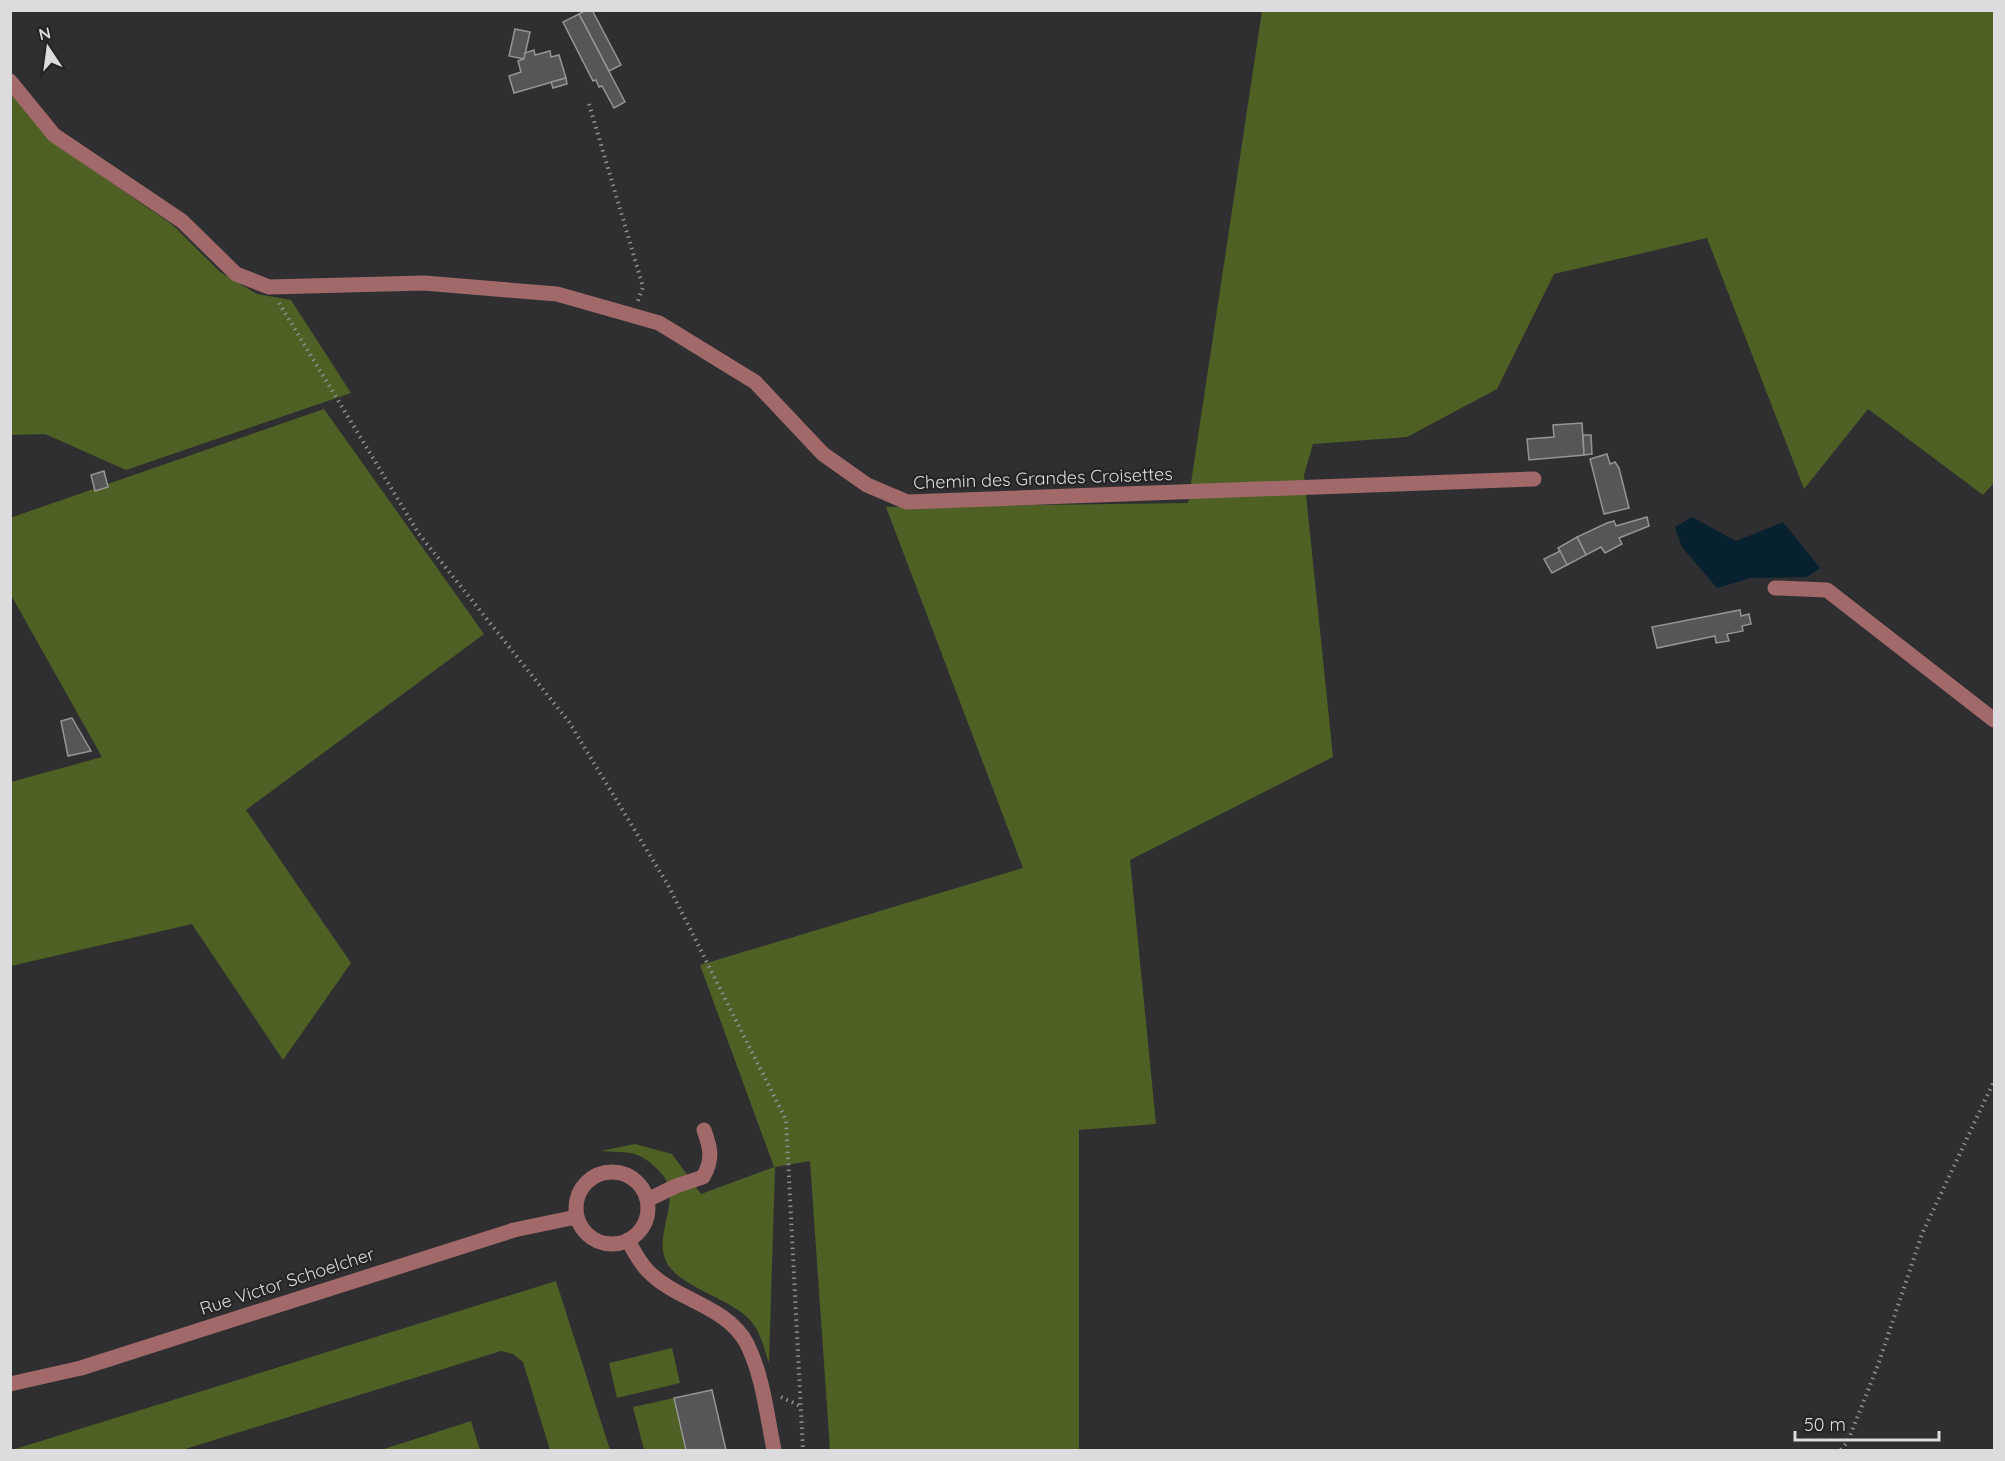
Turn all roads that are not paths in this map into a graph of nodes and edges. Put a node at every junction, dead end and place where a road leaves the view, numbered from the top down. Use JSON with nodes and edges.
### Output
{"nodes":[{"id":1,"x":10,"y":81,"type":"edge"},
{"id":2,"x":1534,"y":479,"type":"dead end"},
{"id":3,"x":1775,"y":588,"type":"dead end"},
{"id":4,"x":1995,"y":720,"type":"edge"},
{"id":5,"x":704,"y":1130,"type":"dead end"},
{"id":6,"x":647,"y":1200,"type":"junction"},
{"id":7,"x":576,"y":1217,"type":"junction"},
{"id":8,"x":628,"y":1240,"type":"junction"},
{"id":9,"x":10,"y":1384,"type":"edge"},
{"id":10,"x":774,"y":1450,"type":"edge"}],
"edges":[{"from":1,"to":2,"type":"street","name":"Chemin des Grandes Croisettes"},
{"from":3,"to":4,"type":"street"},
{"from":5,"to":6,"type":"street"},
{"from":6,"to":7,"type":"street"},
{"from":6,"to":8,"type":"street"},
{"from":7,"to":8,"type":"street"},
{"from":7,"to":9,"type":"street","name":"Rue Victor Schoelcher"},
{"from":8,"to":10,"type":"street"}]}
